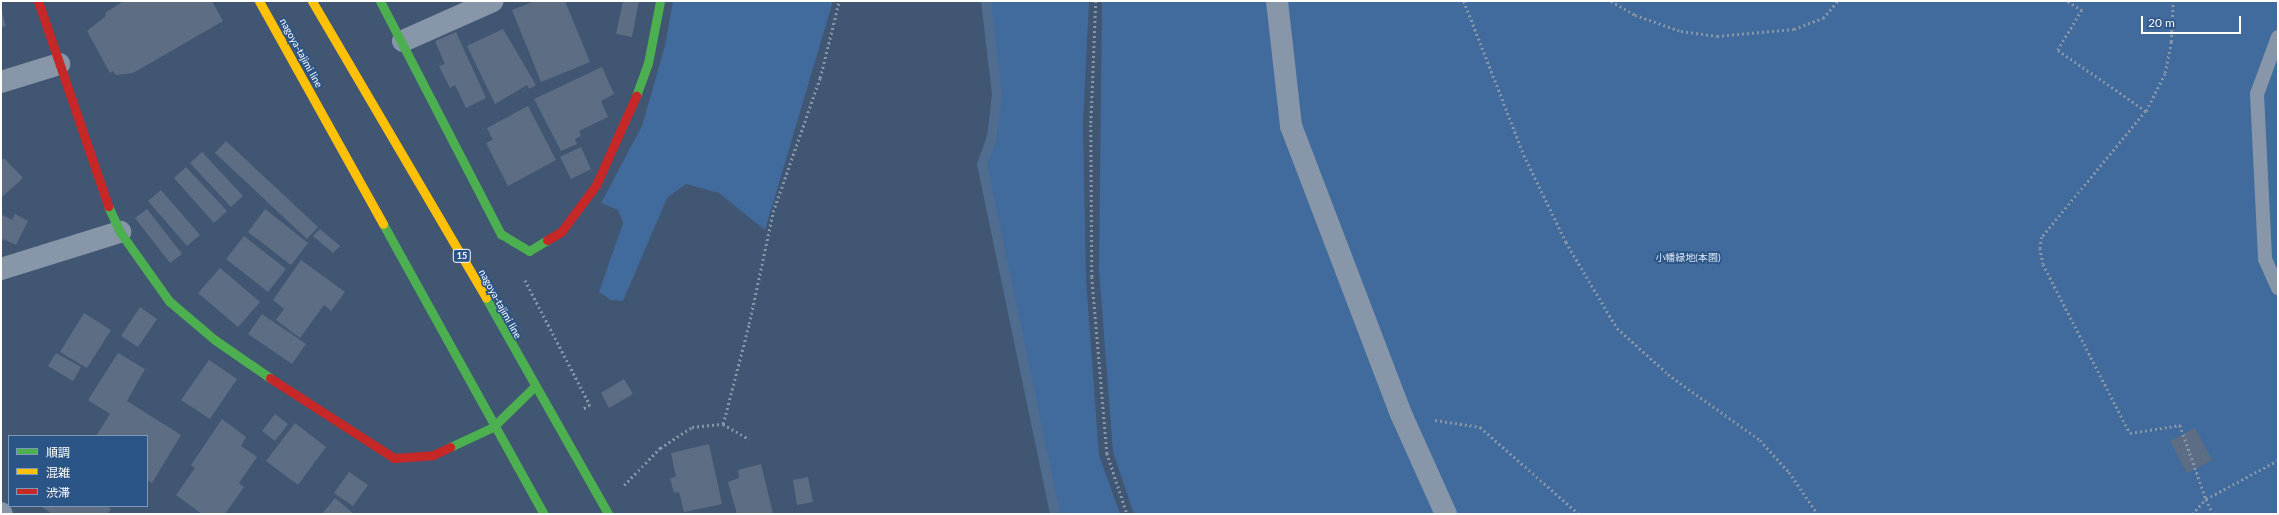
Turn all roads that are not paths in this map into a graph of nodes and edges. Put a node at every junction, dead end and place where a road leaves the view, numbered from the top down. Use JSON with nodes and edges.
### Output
{"nodes":[{"id":1,"x":38,"y":1,"type":"edge"},
{"id":2,"x":259,"y":1,"type":"edge"},
{"id":3,"x":312,"y":1,"type":"edge"},
{"id":4,"x":380,"y":1,"type":"edge"},
{"id":5,"x":493,"y":1,"type":"edge"},
{"id":6,"x":660,"y":1,"type":"edge"},
{"id":7,"x":1277,"y":1,"type":"edge"},
{"id":8,"x":2278,"y":37,"type":"edge"},
{"id":9,"x":403,"y":41,"type":"junction"},
{"id":10,"x":59,"y":64,"type":"junction"},
{"id":11,"x":1,"y":82,"type":"edge"},
{"id":12,"x":120,"y":232,"type":"junction"},
{"id":13,"x":1,"y":269,"type":"edge"},
{"id":14,"x":2278,"y":288,"type":"edge"},
{"id":15,"x":533,"y":388,"type":"junction"},
{"id":16,"x":493,"y":427,"type":"junction"},
{"id":17,"x":544,"y":514,"type":"edge"},
{"id":18,"x":608,"y":514,"type":"edge"},
{"id":19,"x":1446,"y":514,"type":"edge"}],
"edges":[{"from":1,"to":10,"type":"street"},
{"from":2,"to":16,"type":"street","name":"nagoya-tajimi line"},
{"from":3,"to":15,"type":"street","name":"nagoya-tajimi line","number":"15"},
{"from":4,"to":9,"type":"street"},
{"from":5,"to":9,"type":"street"},
{"from":6,"to":9,"type":"street"},
{"from":7,"to":19,"type":"street"},
{"from":8,"to":14,"type":"lane"},
{"from":10,"to":11,"type":"street"},
{"from":10,"to":12,"type":"street"},
{"from":12,"to":13,"type":"street"},
{"from":12,"to":16,"type":"street"},
{"from":15,"to":16,"type":"street"},
{"from":15,"to":18,"type":"street","name":"nagoya-tajimi line","number":"15"},
{"from":16,"to":17,"type":"street","name":"nagoya-tajimi line"}]}
